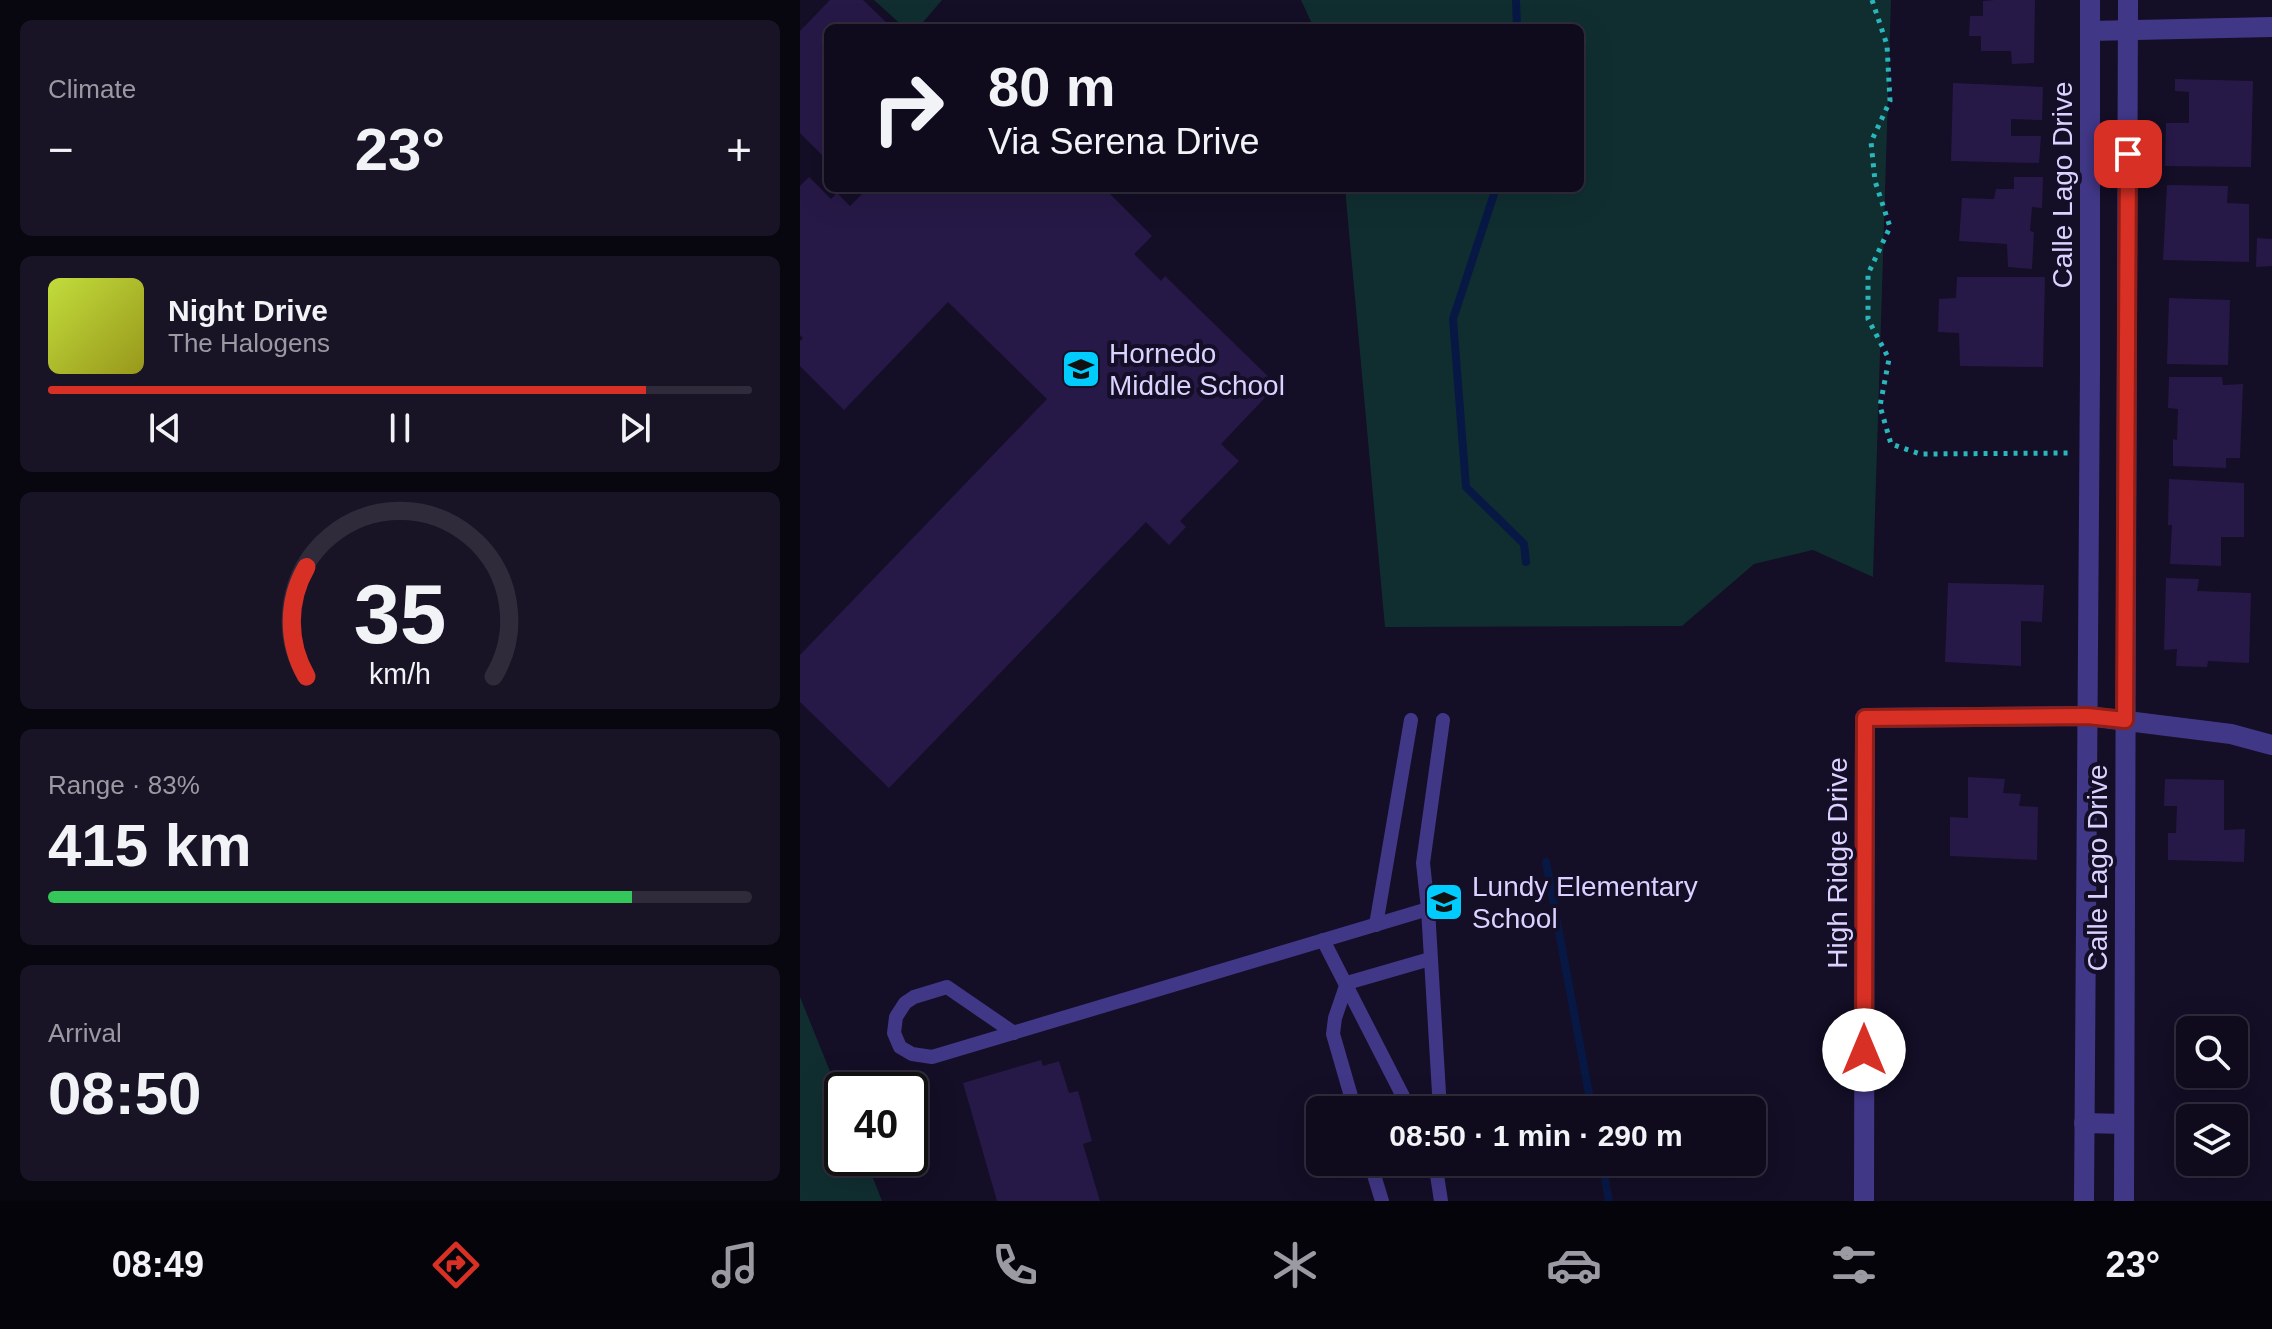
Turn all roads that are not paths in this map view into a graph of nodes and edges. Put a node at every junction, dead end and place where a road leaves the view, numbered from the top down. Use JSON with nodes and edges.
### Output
{"nodes":[{"id":1,"x":2090,"y":0,"type":"edge"},
{"id":2,"x":2128,"y":0,"type":"edge"},
{"id":3,"x":2272,"y":27,"type":"edge"},
{"id":4,"x":2128,"y":30,"type":"junction"},
{"id":5,"x":2090,"y":31,"type":"junction"},
{"id":6,"x":2090,"y":370,"type":"junction"},
{"id":7,"x":2127,"y":372,"type":"junction"},
{"id":8,"x":2087,"y":716,"type":"junction"},
{"id":9,"x":1411,"y":720,"type":"dead end"},
{"id":10,"x":1443,"y":720,"type":"dead end"},
{"id":11,"x":2125,"y":720,"type":"junction"},
{"id":12,"x":2272,"y":745,"type":"edge"},
{"id":13,"x":1428,"y":909,"type":"junction"},
{"id":14,"x":1376,"y":925,"type":"junction"},
{"id":15,"x":1323,"y":940,"type":"junction"},
{"id":16,"x":1430,"y":959,"type":"junction"},
{"id":17,"x":1347,"y":983,"type":"junction"},
{"id":18,"x":1014,"y":1033,"type":"junction"},
{"id":19,"x":1351,"y":1096,"type":"edge"},
{"id":20,"x":1403,"y":1096,"type":"edge"},
{"id":21,"x":1439,"y":1096,"type":"edge"},
{"id":22,"x":2084,"y":1123,"type":"junction"},
{"id":23,"x":2124,"y":1124,"type":"junction"},
{"id":24,"x":1374,"y":1176,"type":"edge"},
{"id":25,"x":1437,"y":1176,"type":"edge"},
{"id":26,"x":1382,"y":1201,"type":"edge"},
{"id":27,"x":1441,"y":1201,"type":"edge"},
{"id":28,"x":1864,"y":1201,"type":"edge"},
{"id":29,"x":2084,"y":1201,"type":"edge"},
{"id":30,"x":2124,"y":1201,"type":"edge"}],
"edges":[{"from":1,"to":5,"type":"street","name":"Calle Lago Drive"},
{"from":2,"to":4,"type":"street","name":"Calle Lago Drive"},
{"from":3,"to":4,"type":"street"},
{"from":4,"to":5,"type":"street"},
{"from":4,"to":7,"type":"street","name":"Calle Lago Drive"},
{"from":5,"to":6,"type":"street","name":"Calle Lago Drive"},
{"from":6,"to":7,"type":"street"},
{"from":6,"to":8,"type":"street","name":"Calle Lago Drive"},
{"from":7,"to":11,"type":"street","name":"Calle Lago Drive"},
{"from":8,"to":11,"type":"street"},
{"from":8,"to":22,"type":"street","name":"Calle Lago Drive"},
{"from":8,"to":28,"type":"street","name":"High Ridge Drive"},
{"from":9,"to":14,"type":"lane"},
{"from":10,"to":13,"type":"lane"},
{"from":11,"to":12,"type":"street"},
{"from":11,"to":23,"type":"street","name":"Calle Lago Drive"},
{"from":13,"to":14,"type":"lane"},
{"from":13,"to":16,"type":"lane"},
{"from":14,"to":15,"type":"lane"},
{"from":15,"to":17,"type":"lane"},
{"from":15,"to":18,"type":"lane"},
{"from":16,"to":17,"type":"lane"},
{"from":16,"to":21,"type":"lane"},
{"from":17,"to":19,"type":"lane"},
{"from":17,"to":20,"type":"lane"},
{"from":18,"to":18,"type":"lane"},
{"from":22,"to":23,"type":"street"},
{"from":22,"to":29,"type":"street","name":"Calle Lago Drive"},
{"from":23,"to":30,"type":"street","name":"Calle Lago Drive"},
{"from":24,"to":26,"type":"lane"},
{"from":25,"to":27,"type":"lane"}]}
